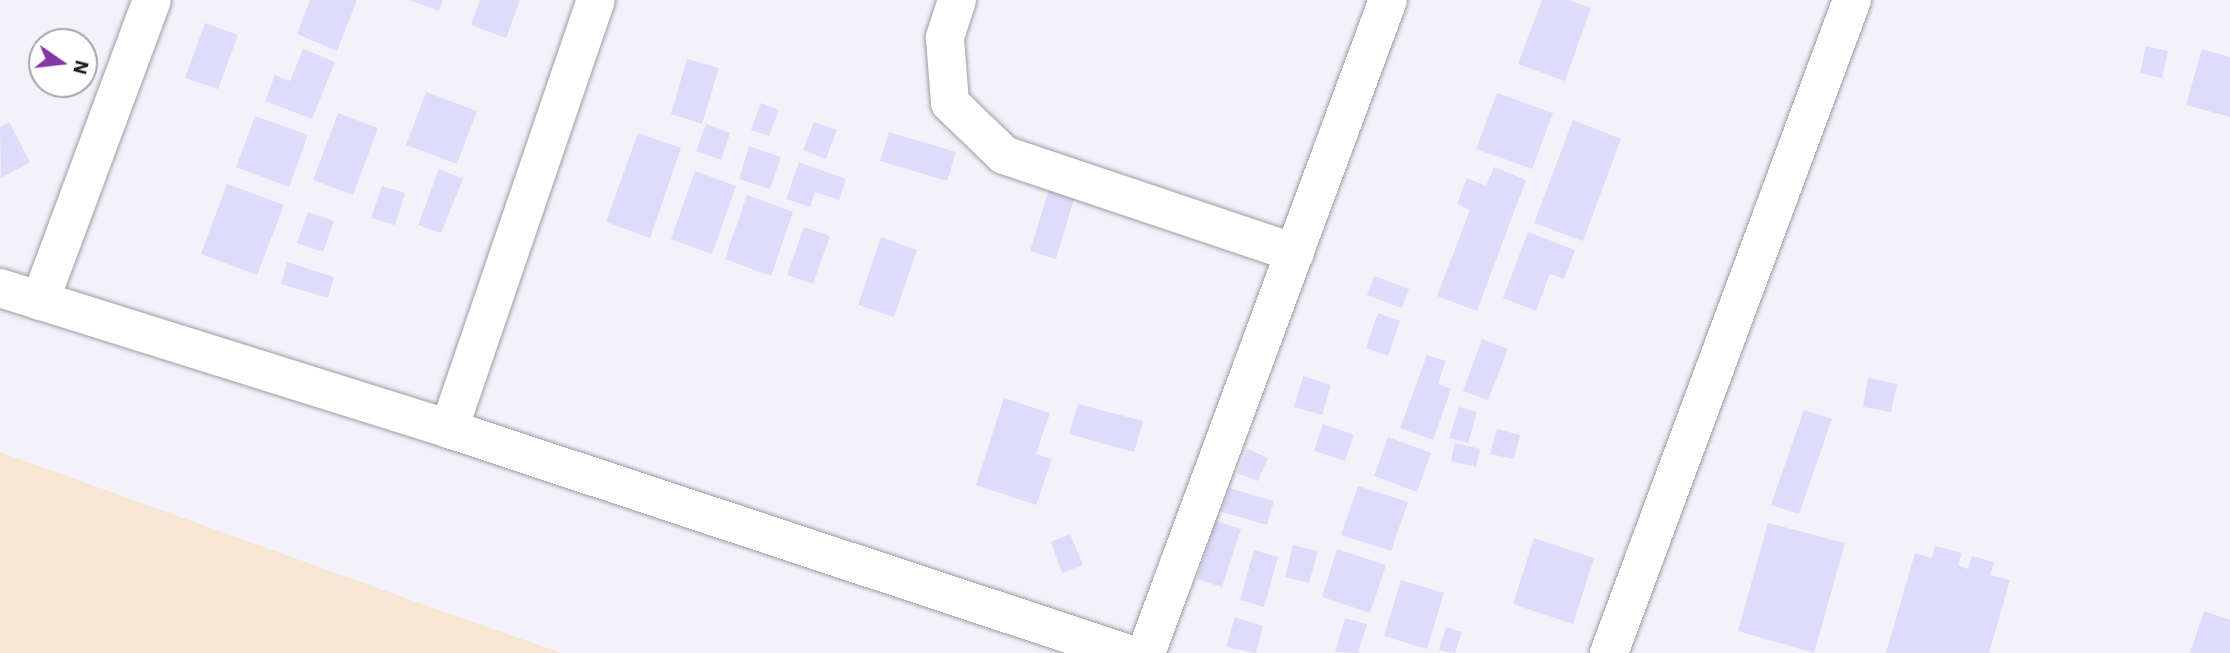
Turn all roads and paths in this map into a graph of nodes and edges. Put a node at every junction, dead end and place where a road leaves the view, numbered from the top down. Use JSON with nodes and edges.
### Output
{"nodes":[{"id":1,"x":152,"y":0,"type":"edge"},
{"id":2,"x":596,"y":0,"type":"edge"},
{"id":3,"x":957,"y":0,"type":"edge"},
{"id":4,"x":1388,"y":0,"type":"edge"},
{"id":5,"x":1852,"y":0,"type":"edge"},
{"id":6,"x":1294,"y":253,"type":"junction"},
{"id":7,"x":0,"y":288,"type":"edge"},
{"id":8,"x":40,"y":301,"type":"junction"},
{"id":9,"x":449,"y":429,"type":"junction"},
{"id":10,"x":1126,"y":653,"type":"edge"},
{"id":11,"x":1146,"y":653,"type":"edge"},
{"id":12,"x":1609,"y":653,"type":"edge"}],
"edges":[{"from":1,"to":8,"type":"street"},
{"from":2,"to":9,"type":"street"},
{"from":3,"to":6,"type":"street"},
{"from":4,"to":6,"type":"street"},
{"from":5,"to":12,"type":"street"},
{"from":6,"to":11,"type":"street"},
{"from":7,"to":8,"type":"street"},
{"from":8,"to":9,"type":"street"},
{"from":9,"to":10,"type":"street"}]}
